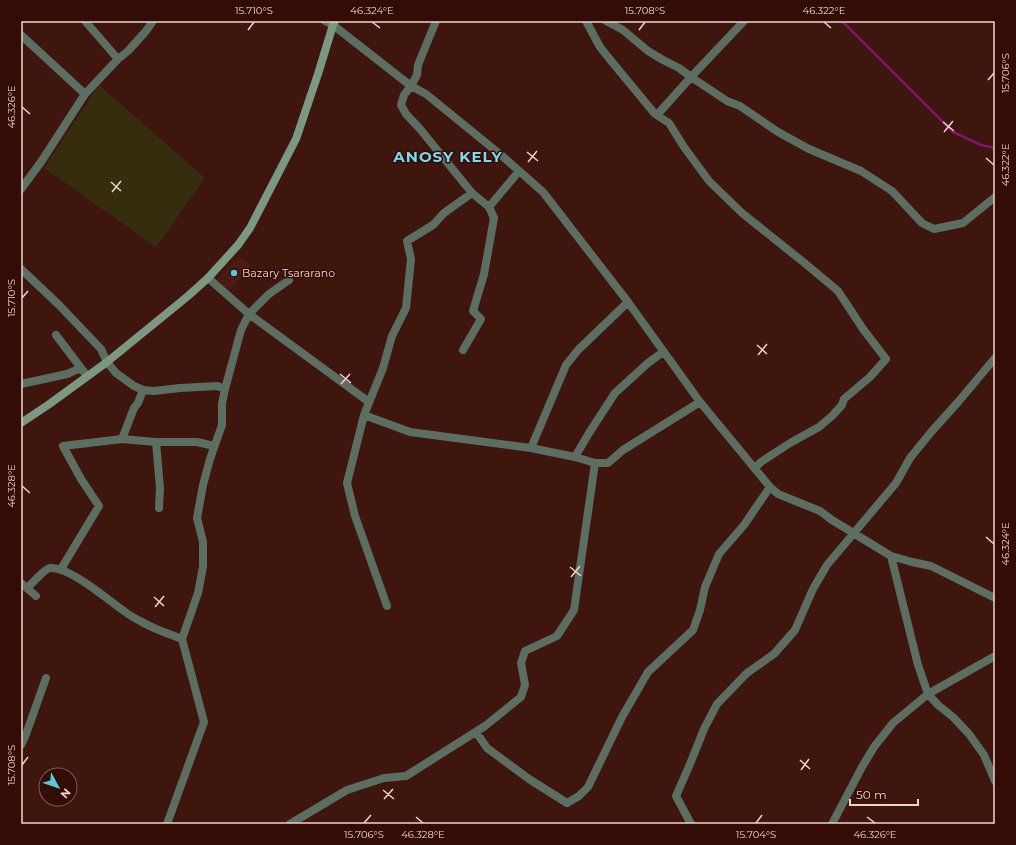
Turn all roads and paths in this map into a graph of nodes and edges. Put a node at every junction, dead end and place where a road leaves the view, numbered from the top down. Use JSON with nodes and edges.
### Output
{"nodes":[{"id":1,"x":85,"y":21,"type":"edge"},
{"id":2,"x":153,"y":21,"type":"edge"},
{"id":3,"x":325,"y":21,"type":"edge"},
{"id":4,"x":436,"y":21,"type":"edge"},
{"id":5,"x":586,"y":21,"type":"edge"},
{"id":6,"x":606,"y":21,"type":"edge"},
{"id":7,"x":744,"y":21,"type":"edge"},
{"id":8,"x":334,"y":23,"type":"edge"},
{"id":9,"x":21,"y":35,"type":"edge"},
{"id":10,"x":118,"y":59,"type":"junction"},
{"id":11,"x":691,"y":77,"type":"junction"},
{"id":12,"x":411,"y":86,"type":"junction"},
{"id":13,"x":85,"y":94,"type":"junction"},
{"id":14,"x":657,"y":115,"type":"junction"},
{"id":15,"x":519,"y":171,"type":"junction"},
{"id":16,"x":21,"y":189,"type":"edge"},
{"id":17,"x":472,"y":193,"type":"junction"},
{"id":18,"x":995,"y":197,"type":"edge"},
{"id":19,"x":489,"y":207,"type":"junction"},
{"id":20,"x":21,"y":269,"type":"edge"},
{"id":21,"x":208,"y":278,"type":"junction"},
{"id":22,"x":289,"y":280,"type":"dead end"},
{"id":23,"x":628,"y":302,"type":"junction"},
{"id":24,"x":249,"y":314,"type":"junction"},
{"id":25,"x":56,"y":335,"type":"dead end"},
{"id":26,"x":462,"y":350,"type":"dead end"},
{"id":27,"x":663,"y":352,"type":"junction"},
{"id":28,"x":995,"y":358,"type":"edge"},
{"id":29,"x":107,"y":362,"type":"junction"},
{"id":30,"x":81,"y":368,"type":"junction"},
{"id":31,"x":87,"y":376,"type":"junction"},
{"id":32,"x":21,"y":384,"type":"edge"},
{"id":33,"x":225,"y":389,"type":"junction"},
{"id":34,"x":143,"y":390,"type":"junction"},
{"id":35,"x":369,"y":402,"type":"junction"},
{"id":36,"x":700,"y":402,"type":"junction"},
{"id":37,"x":364,"y":415,"type":"junction"},
{"id":38,"x":21,"y":423,"type":"edge"},
{"id":39,"x":122,"y":439,"type":"junction"},
{"id":40,"x":156,"y":442,"type":"junction"},
{"id":41,"x":214,"y":446,"type":"junction"},
{"id":42,"x":531,"y":448,"type":"junction"},
{"id":43,"x":575,"y":456,"type":"junction"},
{"id":44,"x":595,"y":462,"type":"junction"},
{"id":45,"x":755,"y":468,"type":"junction"},
{"id":46,"x":770,"y":487,"type":"junction"},
{"id":47,"x":159,"y":508,"type":"dead end"},
{"id":48,"x":854,"y":534,"type":"junction"},
{"id":49,"x":891,"y":556,"type":"junction"},
{"id":50,"x":61,"y":570,"type":"junction"},
{"id":51,"x":24,"y":586,"type":"edge"},
{"id":52,"x":36,"y":596,"type":"dead end"},
{"id":53,"x":995,"y":598,"type":"edge"},
{"id":54,"x":387,"y":606,"type":"dead end"},
{"id":55,"x":182,"y":639,"type":"junction"},
{"id":56,"x":995,"y":656,"type":"edge"},
{"id":57,"x":46,"y":678,"type":"dead end"},
{"id":58,"x":928,"y":694,"type":"junction"},
{"id":59,"x":476,"y":732,"type":"junction"},
{"id":60,"x":21,"y":745,"type":"edge"},
{"id":61,"x":995,"y":781,"type":"edge"},
{"id":62,"x":167,"y":824,"type":"edge"},
{"id":63,"x":290,"y":824,"type":"edge"},
{"id":64,"x":691,"y":824,"type":"edge"},
{"id":65,"x":832,"y":824,"type":"edge"}],
"edges":[{"from":1,"to":10,"type":"street"},
{"from":2,"to":10,"type":"street"},
{"from":3,"to":8,"type":"street"},
{"from":4,"to":12,"type":"street"},
{"from":5,"to":14,"type":"street"},
{"from":6,"to":11,"type":"street"},
{"from":7,"to":11,"type":"street"},
{"from":8,"to":12,"type":"street"},
{"from":8,"to":21,"type":"street"},
{"from":9,"to":13,"type":"street"},
{"from":10,"to":13,"type":"street"},
{"from":11,"to":14,"type":"street"},
{"from":11,"to":18,"type":"street"},
{"from":12,"to":15,"type":"street"},
{"from":12,"to":17,"type":"street"},
{"from":13,"to":16,"type":"street"},
{"from":14,"to":45,"type":"street"},
{"from":15,"to":19,"type":"street"},
{"from":15,"to":23,"type":"street"},
{"from":17,"to":19,"type":"street"},
{"from":17,"to":35,"type":"street"},
{"from":19,"to":26,"type":"street"},
{"from":20,"to":29,"type":"street"},
{"from":21,"to":24,"type":"street"},
{"from":21,"to":29,"type":"street"},
{"from":22,"to":24,"type":"street"},
{"from":23,"to":27,"type":"street"},
{"from":23,"to":42,"type":"street"},
{"from":24,"to":33,"type":"street"},
{"from":24,"to":35,"type":"street"},
{"from":25,"to":30,"type":"street"},
{"from":27,"to":36,"type":"street"},
{"from":27,"to":43,"type":"street"},
{"from":28,"to":48,"type":"street"},
{"from":29,"to":31,"type":"street"},
{"from":29,"to":34,"type":"street"},
{"from":30,"to":31,"type":"street"},
{"from":30,"to":32,"type":"street"},
{"from":31,"to":38,"type":"street"},
{"from":33,"to":34,"type":"street"},
{"from":33,"to":41,"type":"street"},
{"from":34,"to":39,"type":"street"},
{"from":35,"to":37,"type":"street"},
{"from":36,"to":44,"type":"street"},
{"from":36,"to":45,"type":"street"},
{"from":37,"to":42,"type":"street"},
{"from":37,"to":54,"type":"street"},
{"from":39,"to":40,"type":"street"},
{"from":39,"to":50,"type":"street"},
{"from":40,"to":41,"type":"street"},
{"from":40,"to":47,"type":"street"},
{"from":41,"to":55,"type":"street"},
{"from":42,"to":43,"type":"street"},
{"from":43,"to":44,"type":"street"},
{"from":44,"to":59,"type":"street"},
{"from":45,"to":46,"type":"street"},
{"from":46,"to":48,"type":"street"},
{"from":46,"to":59,"type":"street"},
{"from":48,"to":49,"type":"street"},
{"from":48,"to":64,"type":"street"},
{"from":49,"to":53,"type":"street"},
{"from":49,"to":58,"type":"street"},
{"from":50,"to":51,"type":"street"},
{"from":50,"to":55,"type":"street"},
{"from":51,"to":52,"type":"street"},
{"from":55,"to":62,"type":"street"},
{"from":56,"to":58,"type":"street"},
{"from":57,"to":60,"type":"street"},
{"from":58,"to":61,"type":"street"},
{"from":58,"to":65,"type":"street"},
{"from":59,"to":63,"type":"street"}]}
